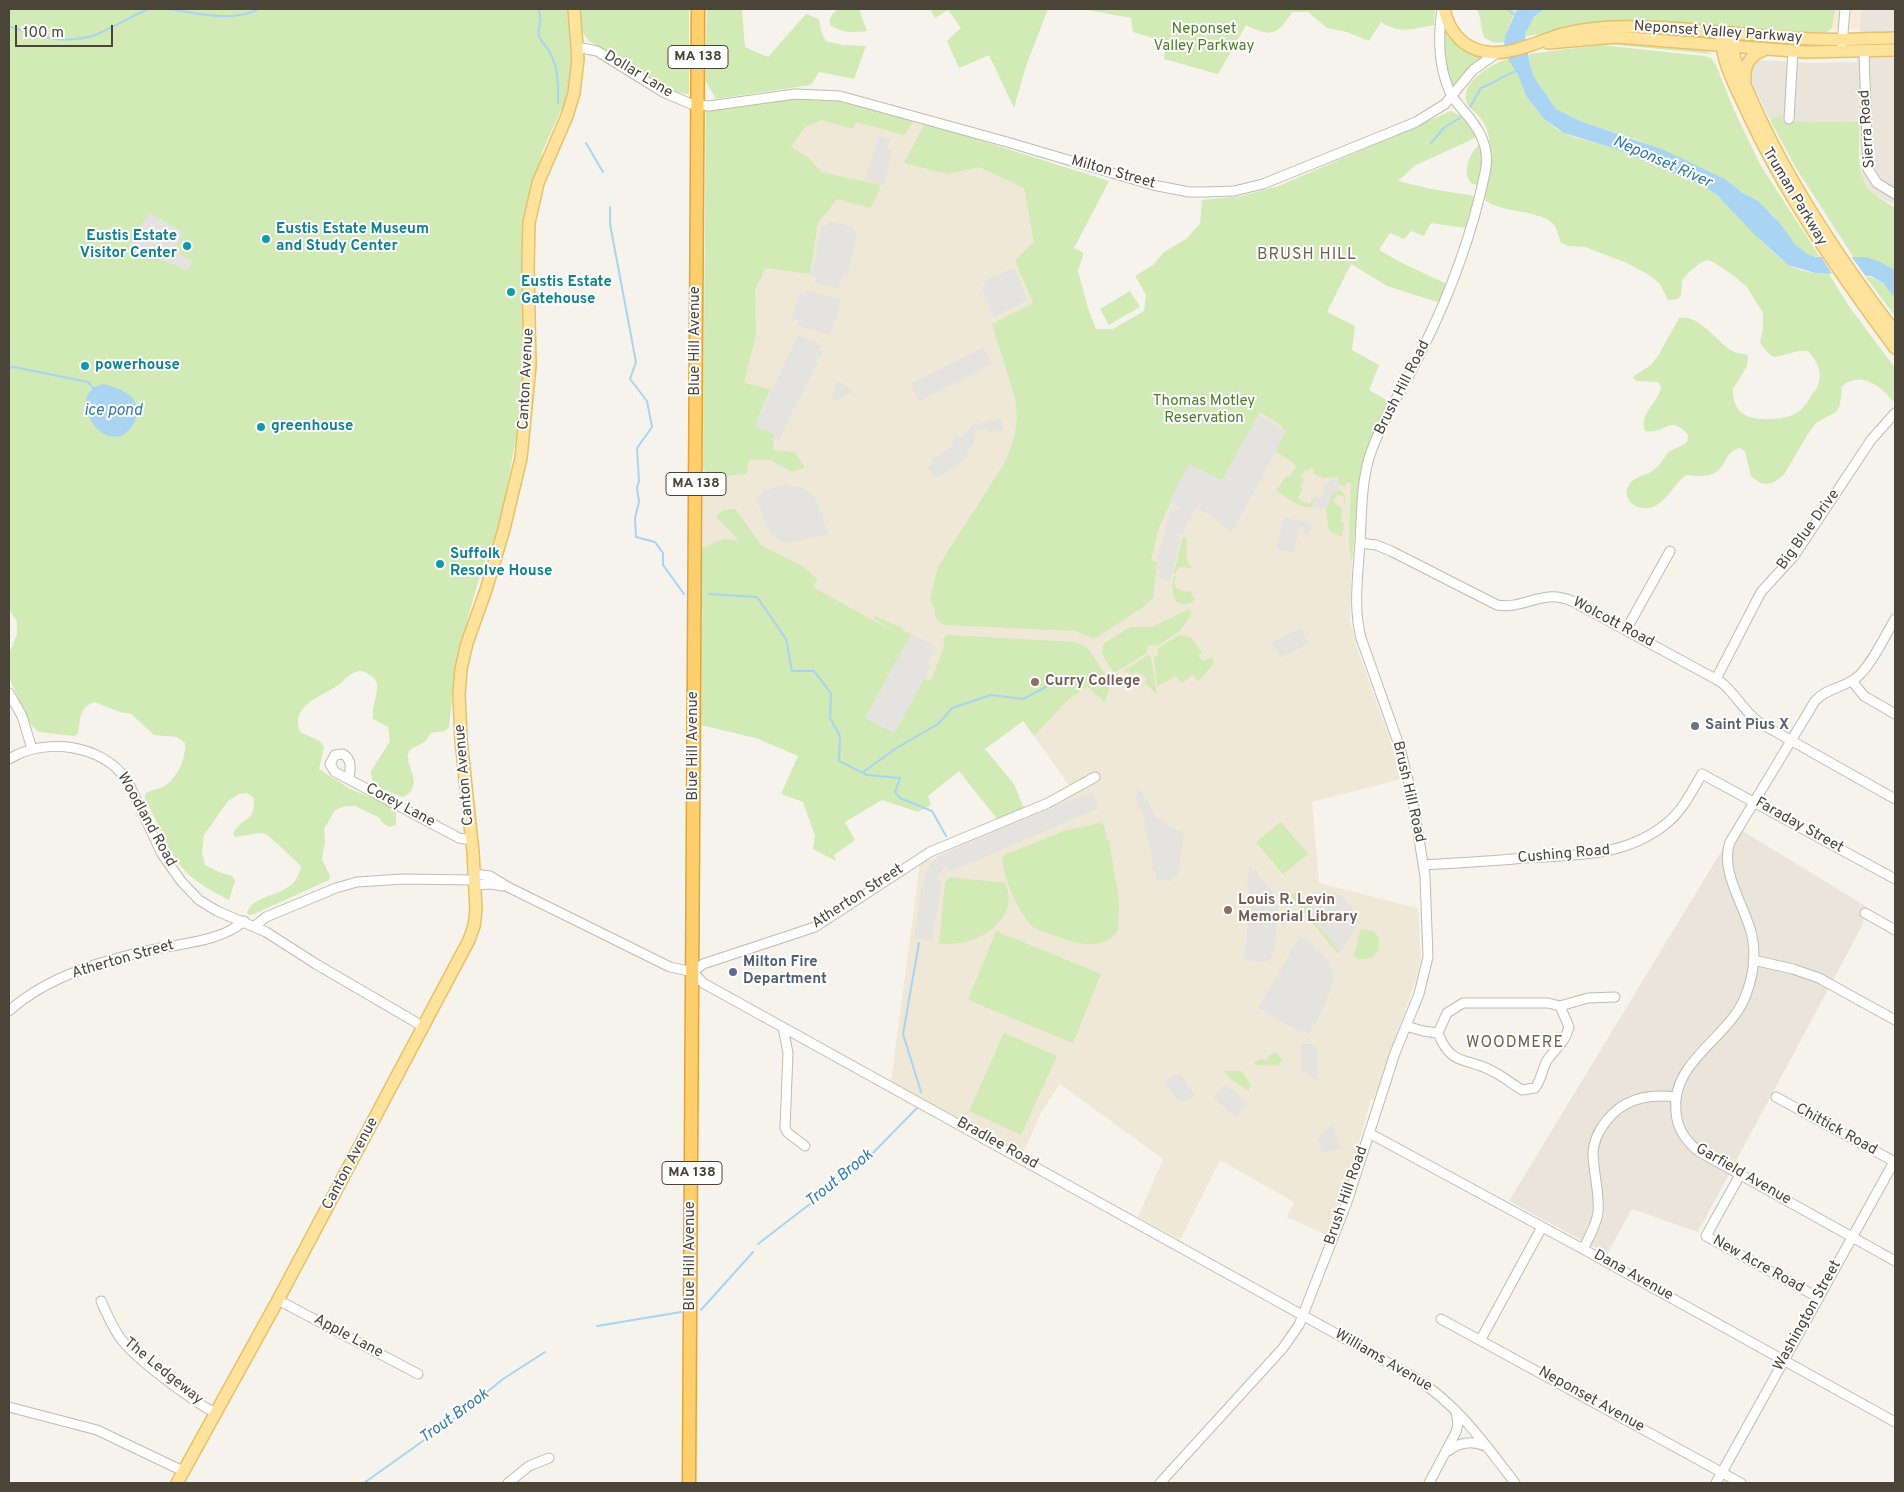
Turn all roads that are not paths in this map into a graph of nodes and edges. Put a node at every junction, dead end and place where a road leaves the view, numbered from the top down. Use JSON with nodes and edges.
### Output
{"nodes":[{"id":1,"x":574,"y":9,"type":"edge"},
{"id":2,"x":698,"y":9,"type":"edge"},
{"id":3,"x":1443,"y":9,"type":"edge"},
{"id":4,"x":1844,"y":9,"type":"edge"},
{"id":5,"x":1727,"y":33,"type":"junction"},
{"id":6,"x":1895,"y":38,"type":"edge"},
{"id":7,"x":1842,"y":40,"type":"junction"},
{"id":8,"x":1543,"y":42,"type":"junction"},
{"id":9,"x":1727,"y":46,"type":"junction"},
{"id":10,"x":577,"y":47,"type":"junction"},
{"id":11,"x":1769,"y":49,"type":"junction"},
{"id":12,"x":1895,"y":50,"type":"edge"},
{"id":13,"x":1793,"y":51,"type":"junction"},
{"id":14,"x":1501,"y":52,"type":"junction"},
{"id":15,"x":1842,"y":52,"type":"junction"},
{"id":16,"x":1864,"y":52,"type":"junction"},
{"id":17,"x":1746,"y":87,"type":"junction"},
{"id":18,"x":1453,"y":97,"type":"junction"},
{"id":19,"x":698,"y":105,"type":"junction"},
{"id":20,"x":1790,"y":119,"type":"dead end"},
{"id":21,"x":1895,"y":194,"type":"edge"},
{"id":22,"x":1832,"y":252,"type":"junction"},
{"id":23,"x":1850,"y":279,"type":"junction"},
{"id":24,"x":1895,"y":332,"type":"edge"},
{"id":25,"x":1895,"y":348,"type":"edge"},
{"id":26,"x":1895,"y":413,"type":"edge"},
{"id":27,"x":1360,"y":543,"type":"junction"},
{"id":28,"x":1670,"y":551,"type":"dead end"},
{"id":29,"x":1895,"y":619,"type":"edge"},
{"id":30,"x":1626,"y":630,"type":"junction"},
{"id":31,"x":1716,"y":679,"type":"junction"},
{"id":32,"x":1852,"y":681,"type":"junction"},
{"id":33,"x":9,"y":693,"type":"edge"},
{"id":34,"x":1895,"y":714,"type":"edge"},
{"id":35,"x":1791,"y":741,"type":"junction"},
{"id":36,"x":32,"y":749,"type":"junction"},
{"id":37,"x":9,"y":759,"type":"edge"},
{"id":38,"x":1702,"y":774,"type":"joint"},
{"id":39,"x":1095,"y":777,"type":"dead end"},
{"id":40,"x":349,"y":779,"type":"junction"},
{"id":41,"x":1895,"y":799,"type":"edge"},
{"id":42,"x":1754,"y":801,"type":"junction"},
{"id":43,"x":472,"y":840,"type":"junction"},
{"id":44,"x":1423,"y":865,"type":"junction"},
{"id":45,"x":1895,"y":879,"type":"edge"},
{"id":46,"x":475,"y":880,"type":"junction"},
{"id":47,"x":1865,"y":913,"type":"dead end"},
{"id":48,"x":244,"y":921,"type":"junction"},
{"id":49,"x":255,"y":926,"type":"junction"},
{"id":50,"x":1895,"y":930,"type":"edge"},
{"id":51,"x":1753,"y":960,"type":"junction"},
{"id":52,"x":693,"y":972,"type":"junction"},
{"id":53,"x":1615,"y":997,"type":"dead end"},
{"id":54,"x":1560,"y":1006,"type":"junction"},
{"id":55,"x":9,"y":1011,"type":"edge"},
{"id":56,"x":1895,"y":1020,"type":"edge"},
{"id":57,"x":1406,"y":1026,"type":"junction"},
{"id":58,"x":424,"y":1027,"type":"junction"},
{"id":59,"x":783,"y":1027,"type":"junction"},
{"id":60,"x":1438,"y":1033,"type":"junction"},
{"id":61,"x":803,"y":1039,"type":"junction"},
{"id":62,"x":788,"y":1058,"type":"junction"},
{"id":63,"x":1676,"y":1097,"type":"junction"},
{"id":64,"x":1776,"y":1097,"type":"dead end"},
{"id":65,"x":1369,"y":1133,"type":"junction"},
{"id":66,"x":805,"y":1146,"type":"dead end"},
{"id":67,"x":1895,"y":1161,"type":"edge"},
{"id":68,"x":1740,"y":1175,"type":"junction"},
{"id":69,"x":1542,"y":1227,"type":"junction"},
{"id":70,"x":1852,"y":1237,"type":"junction"},
{"id":71,"x":1583,"y":1249,"type":"junction"},
{"id":72,"x":1895,"y":1261,"type":"edge"},
{"id":73,"x":1819,"y":1298,"type":"junction"},
{"id":74,"x":278,"y":1300,"type":"junction"},
{"id":75,"x":101,"y":1301,"type":"dead end"},
{"id":76,"x":1303,"y":1315,"type":"junction"},
{"id":77,"x":1441,"y":1319,"type":"dead end"},
{"id":78,"x":1480,"y":1339,"type":"junction"},
{"id":79,"x":1784,"y":1360,"type":"junction"},
{"id":80,"x":418,"y":1374,"type":"dead end"},
{"id":81,"x":9,"y":1406,"type":"edge"},
{"id":82,"x":1455,"y":1409,"type":"junction"},
{"id":83,"x":215,"y":1413,"type":"junction"},
{"id":84,"x":1895,"y":1422,"type":"edge"},
{"id":85,"x":1490,"y":1449,"type":"junction"},
{"id":86,"x":1446,"y":1453,"type":"junction"},
{"id":87,"x":549,"y":1458,"type":"dead end"},
{"id":88,"x":183,"y":1471,"type":"junction"},
{"id":89,"x":1722,"y":1472,"type":"junction"},
{"id":90,"x":177,"y":1483,"type":"edge"},
{"id":91,"x":508,"y":1483,"type":"edge"},
{"id":92,"x":689,"y":1483,"type":"edge"},
{"id":93,"x":1160,"y":1483,"type":"edge"},
{"id":94,"x":1429,"y":1483,"type":"edge"},
{"id":95,"x":1516,"y":1483,"type":"edge"},
{"id":96,"x":1716,"y":1483,"type":"edge"},
{"id":97,"x":1741,"y":1483,"type":"edge"}],
"edges":[{"from":1,"to":10,"type":"main road","name":"Canton Avenue"},
{"from":2,"to":19,"type":"highway","name":"Blue Hill Avenue","number":"MA 138"},
{"from":3,"to":14,"type":"main road","name":"Neponset Valley Parkway"},
{"from":3,"to":18,"type":"street","name":"Brush Hill Road"},
{"from":4,"to":7,"type":"street"},
{"from":5,"to":7,"type":"main road","name":"Neponset Valley Parkway"},
{"from":5,"to":8,"type":"main road","name":"Neponset Valley Parkway"},
{"from":5,"to":9,"type":"main road","name":"Truman Parkway"},
{"from":6,"to":7,"type":"main road","name":"Neponset Valley Parkway"},
{"from":7,"to":15,"type":"street"},
{"from":8,"to":9,"type":"main road","name":"Neponset Valley Parkway"},
{"from":8,"to":14,"type":"main road","name":"Neponset Valley Parkway"},
{"from":9,"to":11,"type":"main road","name":"Neponset Valley Parkway"},
{"from":9,"to":17,"type":"main road","name":"Truman Parkway"},
{"from":9,"to":22,"type":"main road","name":"Truman Parkway"},
{"from":10,"to":19,"type":"street","name":"Dollar Lane"},
{"from":10,"to":43,"type":"main road","name":"Canton Avenue"},
{"from":11,"to":13,"type":"main road","name":"Neponset Valley Parkway"},
{"from":11,"to":17,"type":"main road"},
{"from":12,"to":16,"type":"main road","name":"Neponset Valley Parkway"},
{"from":13,"to":15,"type":"main road","name":"Neponset Valley Parkway"},
{"from":13,"to":20,"type":"street"},
{"from":14,"to":18,"type":"street","name":"Milton Street"},
{"from":15,"to":16,"type":"main road","name":"Neponset Valley Parkway"},
{"from":16,"to":21,"type":"street","name":"Sierra Road"},
{"from":17,"to":22,"type":"main road","name":"Truman Parkway"},
{"from":18,"to":19,"type":"street","name":"Milton Street"},
{"from":18,"to":27,"type":"street","name":"Brush Hill Road"},
{"from":19,"to":52,"type":"highway","name":"Blue Hill Avenue","number":"MA 138"},
{"from":22,"to":23,"type":"main road","name":"Truman Parkway"},
{"from":23,"to":24,"type":"main road","name":"Truman Parkway"},
{"from":23,"to":25,"type":"main road","name":"Truman Parkway"},
{"from":26,"to":31,"type":"street","name":"Big Blue Drive"},
{"from":27,"to":30,"type":"street","name":"Wolcott Road"},
{"from":27,"to":44,"type":"street","name":"Brush Hill Road"},
{"from":28,"to":30,"type":"street"},
{"from":29,"to":32,"type":"street"},
{"from":30,"to":31,"type":"street","name":"Wolcott Road"},
{"from":31,"to":35,"type":"street","name":"Wolcott Road"},
{"from":32,"to":34,"type":"street"},
{"from":32,"to":35,"type":"street","name":"Garfield Avenue"},
{"from":33,"to":36,"type":"street"},
{"from":35,"to":41,"type":"street","name":"Wolcott Road"},
{"from":35,"to":42,"type":"street","name":"Garfield Avenue"},
{"from":36,"to":37,"type":"street","name":"Woodland Road"},
{"from":36,"to":48,"type":"street","name":"Woodland Road"},
{"from":38,"to":42,"type":"street","name":"Faraday Street"},
{"from":38,"to":44,"type":"street","name":"Cushing Road"},
{"from":39,"to":52,"type":"street","name":"Atherton Street"},
{"from":40,"to":40,"type":"street","name":"Corey Lane"},
{"from":40,"to":43,"type":"street","name":"Corey Lane"},
{"from":42,"to":45,"type":"street","name":"Faraday Street"},
{"from":42,"to":51,"type":"street","name":"Garfield Avenue"},
{"from":43,"to":46,"type":"main road","name":"Canton Avenue"},
{"from":44,"to":57,"type":"street","name":"Brush Hill Road"},
{"from":46,"to":49,"type":"street"},
{"from":46,"to":52,"type":"street"},
{"from":46,"to":58,"type":"main road","name":"Canton Avenue"},
{"from":47,"to":50,"type":"street"},
{"from":48,"to":49,"type":"street","name":"Woodland Road"},
{"from":48,"to":55,"type":"street","name":"Atherton Street"},
{"from":49,"to":58,"type":"street","name":"Woodland Road"},
{"from":51,"to":56,"type":"street"},
{"from":51,"to":63,"type":"street","name":"Garfield Avenue"},
{"from":52,"to":59,"type":"street","name":"Bradlee Road"},
{"from":52,"to":92,"type":"highway","name":"Blue Hill Avenue","number":"MA 138"},
{"from":53,"to":54,"type":"street"},
{"from":54,"to":60,"type":"street"},
{"from":54,"to":60,"type":"street"},
{"from":57,"to":60,"type":"street"},
{"from":57,"to":65,"type":"street","name":"Brush Hill Road"},
{"from":58,"to":74,"type":"main road","name":"Canton Avenue"},
{"from":59,"to":61,"type":"street","name":"Bradlee Road"},
{"from":59,"to":62,"type":"street"},
{"from":61,"to":62,"type":"street"},
{"from":61,"to":76,"type":"street","name":"Bradlee Road"},
{"from":62,"to":66,"type":"street"},
{"from":63,"to":68,"type":"street","name":"Garfield Avenue"},
{"from":63,"to":71,"type":"street"},
{"from":64,"to":67,"type":"street","name":"Chittick Road"},
{"from":65,"to":69,"type":"street","name":"Dana Avenue"},
{"from":65,"to":76,"type":"street","name":"Brush Hill Road"},
{"from":67,"to":70,"type":"street","name":"Washington Street"},
{"from":68,"to":70,"type":"street","name":"Garfield Avenue"},
{"from":68,"to":73,"type":"street","name":"New Acre Road"},
{"from":69,"to":71,"type":"street","name":"Dana Avenue"},
{"from":69,"to":78,"type":"street"},
{"from":70,"to":72,"type":"street","name":"Garfield Avenue"},
{"from":70,"to":73,"type":"street","name":"Washington Street"},
{"from":71,"to":79,"type":"street","name":"Dana Avenue"},
{"from":73,"to":79,"type":"street","name":"Washington Street"},
{"from":74,"to":80,"type":"street","name":"Apple Lane"},
{"from":74,"to":83,"type":"main road","name":"Canton Avenue"},
{"from":75,"to":83,"type":"street","name":"The Ledgeway"},
{"from":76,"to":82,"type":"street","name":"Williams Avenue"},
{"from":76,"to":93,"type":"street","name":"Brush Hill Road"},
{"from":77,"to":78,"type":"street","name":"Neponset Avenue"},
{"from":78,"to":89,"type":"street","name":"Neponset Avenue"},
{"from":79,"to":84,"type":"street","name":"Dana Avenue"},
{"from":79,"to":89,"type":"street","name":"Washington Street"},
{"from":81,"to":88,"type":"street"},
{"from":82,"to":85,"type":"street","name":"Williams Avenue"},
{"from":82,"to":86,"type":"street"},
{"from":83,"to":88,"type":"main road","name":"Canton Avenue"},
{"from":85,"to":86,"type":"street"},
{"from":85,"to":95,"type":"street","name":"Williams Avenue"},
{"from":86,"to":94,"type":"street"},
{"from":87,"to":91,"type":"street"},
{"from":88,"to":90,"type":"main road","name":"Canton Avenue"},
{"from":89,"to":96,"type":"street","name":"Washington Street"},
{"from":89,"to":97,"type":"street","name":"Neponset Avenue"}]}
